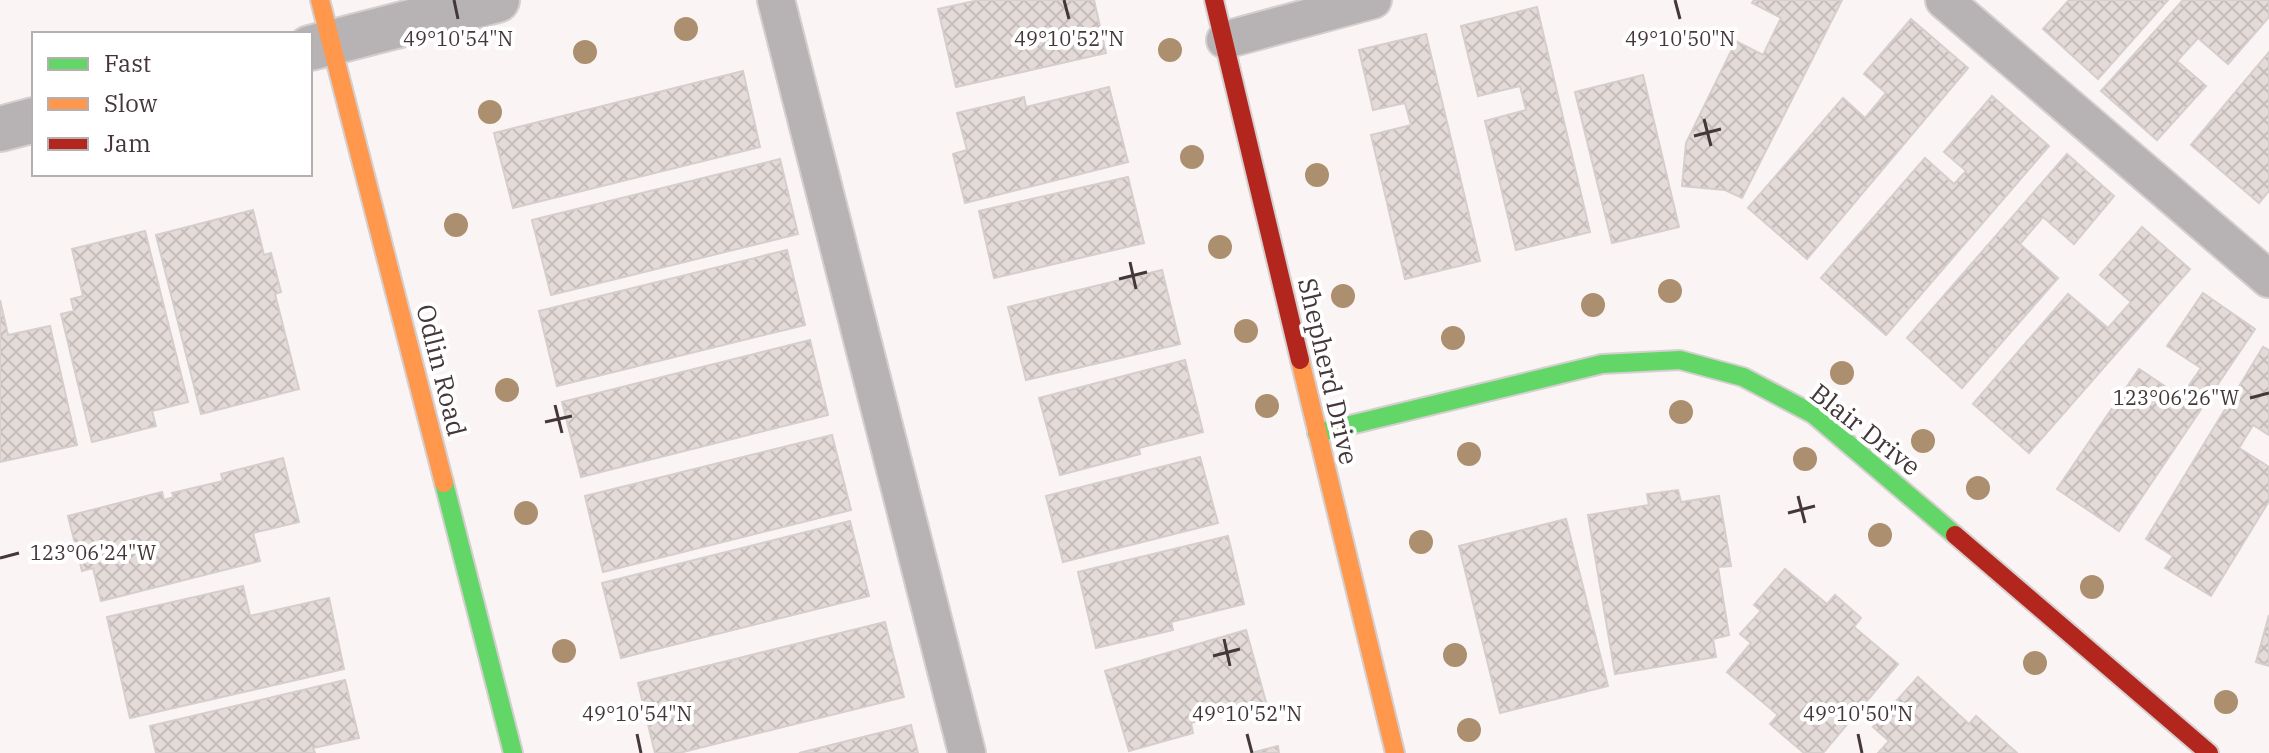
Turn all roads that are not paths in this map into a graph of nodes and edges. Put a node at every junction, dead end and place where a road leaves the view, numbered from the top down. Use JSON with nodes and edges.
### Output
{"nodes":[{"id":1,"x":320,"y":0,"type":"edge"},
{"id":2,"x":497,"y":0,"type":"edge"},
{"id":3,"x":776,"y":0,"type":"edge"},
{"id":4,"x":1214,"y":0,"type":"edge"},
{"id":5,"x":1373,"y":0,"type":"edge"},
{"id":6,"x":1944,"y":0,"type":"edge"},
{"id":7,"x":1225,"y":40,"type":"junction"},
{"id":8,"x":321,"y":46,"type":"edge"},
{"id":9,"x":32,"y":121,"type":"edge"},
{"id":10,"x":0,"y":129,"type":"edge"},
{"id":11,"x":2269,"y":279,"type":"edge"},
{"id":12,"x":1317,"y":433,"type":"junction"},
{"id":13,"x":513,"y":753,"type":"edge"},
{"id":14,"x":967,"y":753,"type":"edge"},
{"id":15,"x":1395,"y":753,"type":"edge"},
{"id":16,"x":2209,"y":753,"type":"edge"}],
"edges":[{"from":1,"to":8,"type":"street","name":"Odlin Road"},
{"from":2,"to":8,"type":"street"},
{"from":3,"to":14,"type":"lane"},
{"from":4,"to":7,"type":"street","name":"Shepherd Drive"},
{"from":5,"to":7,"type":"lane"},
{"from":6,"to":11,"type":"lane"},
{"from":7,"to":12,"type":"street","name":"Shepherd Drive"},
{"from":8,"to":13,"type":"street","name":"Odlin Road"},
{"from":9,"to":10,"type":"street"},
{"from":12,"to":15,"type":"street","name":"Shepherd Drive"},
{"from":12,"to":16,"type":"street","name":"Blair Drive"}]}
